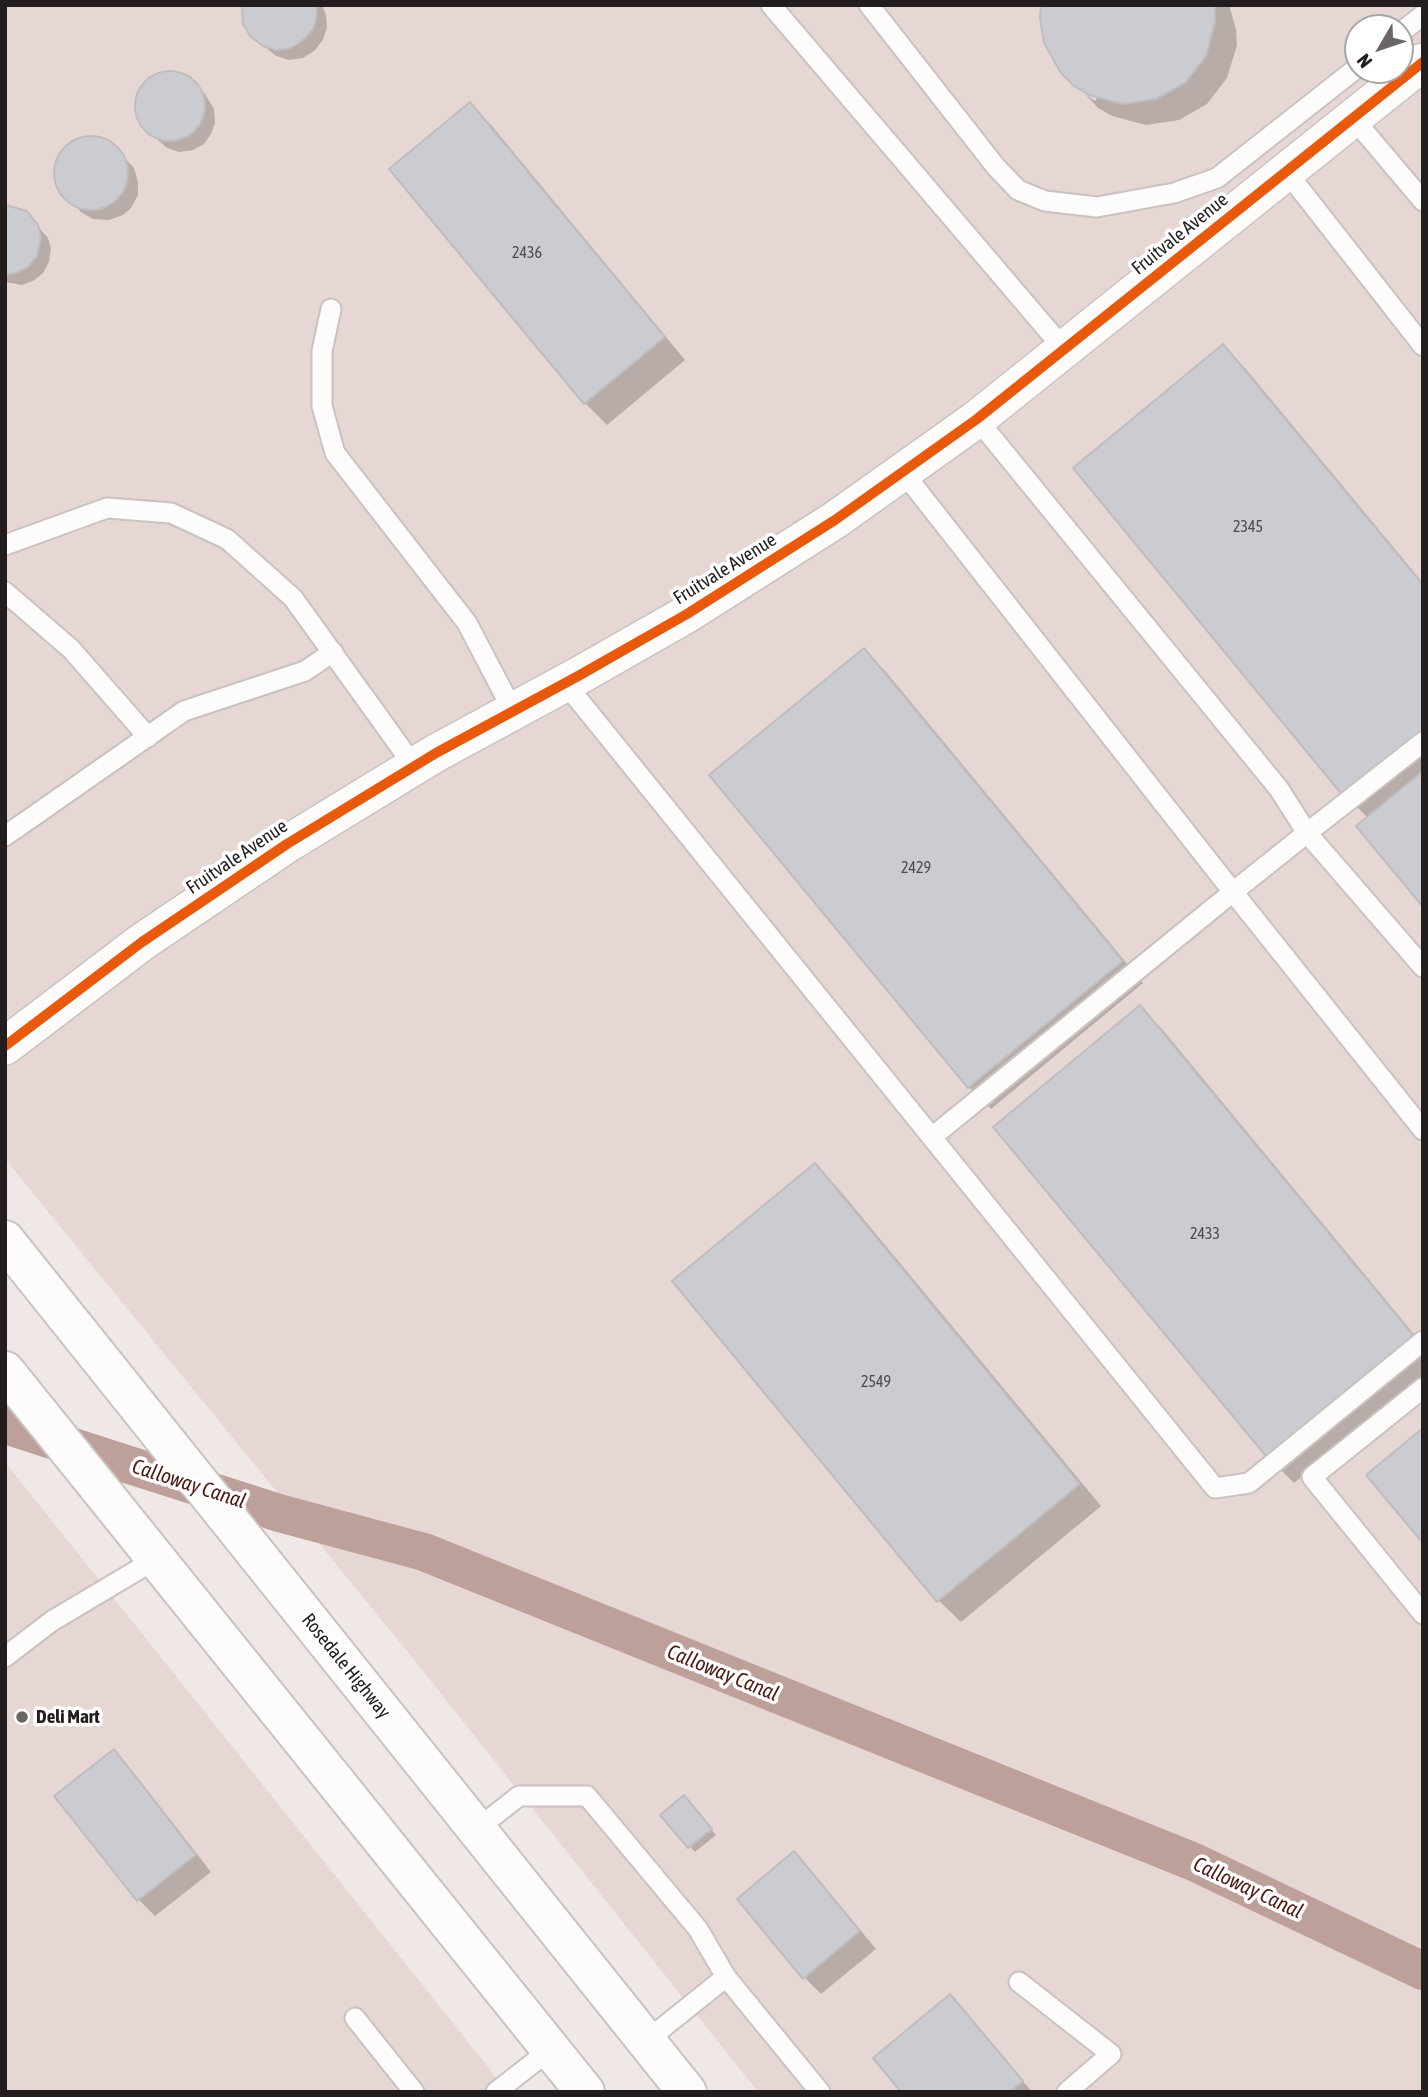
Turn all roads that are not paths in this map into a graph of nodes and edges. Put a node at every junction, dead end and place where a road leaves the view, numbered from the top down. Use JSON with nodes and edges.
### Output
{"nodes":[{"id":1,"x":771,"y":5,"type":"edge"},
{"id":2,"x":869,"y":5,"type":"edge"},
{"id":3,"x":1423,"y":62,"type":"edge"},
{"id":4,"x":1344,"y":78,"type":"edge"},
{"id":5,"x":1353,"y":118,"type":"junction"},
{"id":6,"x":1286,"y":172,"type":"junction"},
{"id":7,"x":1423,"y":201,"type":"edge"},
{"id":8,"x":331,"y":309,"type":"dead end"},
{"id":9,"x":1423,"y":346,"type":"edge"},
{"id":10,"x":1064,"y":349,"type":"junction"},
{"id":11,"x":977,"y":419,"type":"junction"},
{"id":12,"x":903,"y":472,"type":"junction"},
{"id":13,"x":5,"y":545,"type":"edge"},
{"id":14,"x":5,"y":592,"type":"edge"},
{"id":15,"x":332,"y":652,"type":"junction"},
{"id":16,"x":565,"y":683,"type":"junction"},
{"id":17,"x":513,"y":711,"type":"junction"},
{"id":18,"x":148,"y":737,"type":"junction"},
{"id":19,"x":1423,"y":742,"type":"edge"},
{"id":20,"x":414,"y":766,"type":"junction"},
{"id":21,"x":1307,"y":833,"type":"junction"},
{"id":22,"x":5,"y":836,"type":"edge"},
{"id":23,"x":1233,"y":892,"type":"junction"},
{"id":24,"x":1423,"y":967,"type":"edge"},
{"id":25,"x":5,"y":1046,"type":"edge"},
{"id":26,"x":1423,"y":1130,"type":"edge"},
{"id":27,"x":932,"y":1137,"type":"junction"},
{"id":28,"x":5,"y":1240,"type":"edge"},
{"id":29,"x":1423,"y":1341,"type":"edge"},
{"id":30,"x":5,"y":1371,"type":"edge"},
{"id":31,"x":1423,"y":1388,"type":"edge"},
{"id":32,"x":156,"y":1559,"type":"junction"},
{"id":33,"x":1423,"y":1614,"type":"edge"},
{"id":34,"x":5,"y":1657,"type":"edge"},
{"id":35,"x":477,"y":1829,"type":"junction"},
{"id":36,"x":726,"y":1977,"type":"junction"},
{"id":37,"x":1019,"y":1982,"type":"dead end"},
{"id":38,"x":355,"y":2018,"type":"dead end"},
{"id":39,"x":646,"y":2041,"type":"junction"},
{"id":40,"x":551,"y":2049,"type":"junction"},
{"id":41,"x":414,"y":2092,"type":"edge"},
{"id":42,"x":496,"y":2092,"type":"edge"},
{"id":43,"x":585,"y":2092,"type":"edge"},
{"id":44,"x":687,"y":2092,"type":"edge"},
{"id":45,"x":820,"y":2092,"type":"edge"},
{"id":46,"x":1067,"y":2092,"type":"edge"}],
"edges":[{"from":1,"to":10,"type":"lane"},
{"from":2,"to":4,"type":"lane"},
{"from":3,"to":5,"type":"street","name":"Fruitvale Avenue"},
{"from":5,"to":6,"type":"street","name":"Fruitvale Avenue"},
{"from":5,"to":7,"type":"lane"},
{"from":6,"to":9,"type":"lane"},
{"from":6,"to":10,"type":"street","name":"Fruitvale Avenue"},
{"from":8,"to":17,"type":"lane"},
{"from":10,"to":11,"type":"street","name":"Fruitvale Avenue"},
{"from":11,"to":12,"type":"street","name":"Fruitvale Avenue"},
{"from":11,"to":21,"type":"lane"},
{"from":12,"to":16,"type":"street","name":"Fruitvale Avenue"},
{"from":12,"to":23,"type":"lane"},
{"from":13,"to":15,"type":"lane"},
{"from":14,"to":18,"type":"lane"},
{"from":15,"to":18,"type":"lane"},
{"from":15,"to":20,"type":"lane"},
{"from":16,"to":17,"type":"street","name":"Fruitvale Avenue"},
{"from":16,"to":27,"type":"lane"},
{"from":17,"to":20,"type":"street","name":"Fruitvale Avenue"},
{"from":18,"to":22,"type":"lane"},
{"from":19,"to":21,"type":"lane"},
{"from":20,"to":25,"type":"street","name":"Fruitvale Avenue"},
{"from":21,"to":23,"type":"lane"},
{"from":21,"to":24,"type":"lane"},
{"from":23,"to":26,"type":"lane"},
{"from":23,"to":27,"type":"lane"},
{"from":27,"to":29,"type":"lane"},
{"from":28,"to":35,"type":"main road","name":"Rosedale Highway"},
{"from":30,"to":32,"type":"main road"},
{"from":31,"to":33,"type":"lane"},
{"from":32,"to":34,"type":"lane"},
{"from":32,"to":40,"type":"main road"},
{"from":35,"to":36,"type":"lane"},
{"from":35,"to":39,"type":"main road","name":"Rosedale Highway"},
{"from":36,"to":39,"type":"lane"},
{"from":36,"to":45,"type":"lane"},
{"from":37,"to":46,"type":"lane"},
{"from":38,"to":41,"type":"lane"},
{"from":39,"to":44,"type":"main road","name":"Rosedale Highway"},
{"from":40,"to":42,"type":"lane"},
{"from":40,"to":43,"type":"main road"}]}
